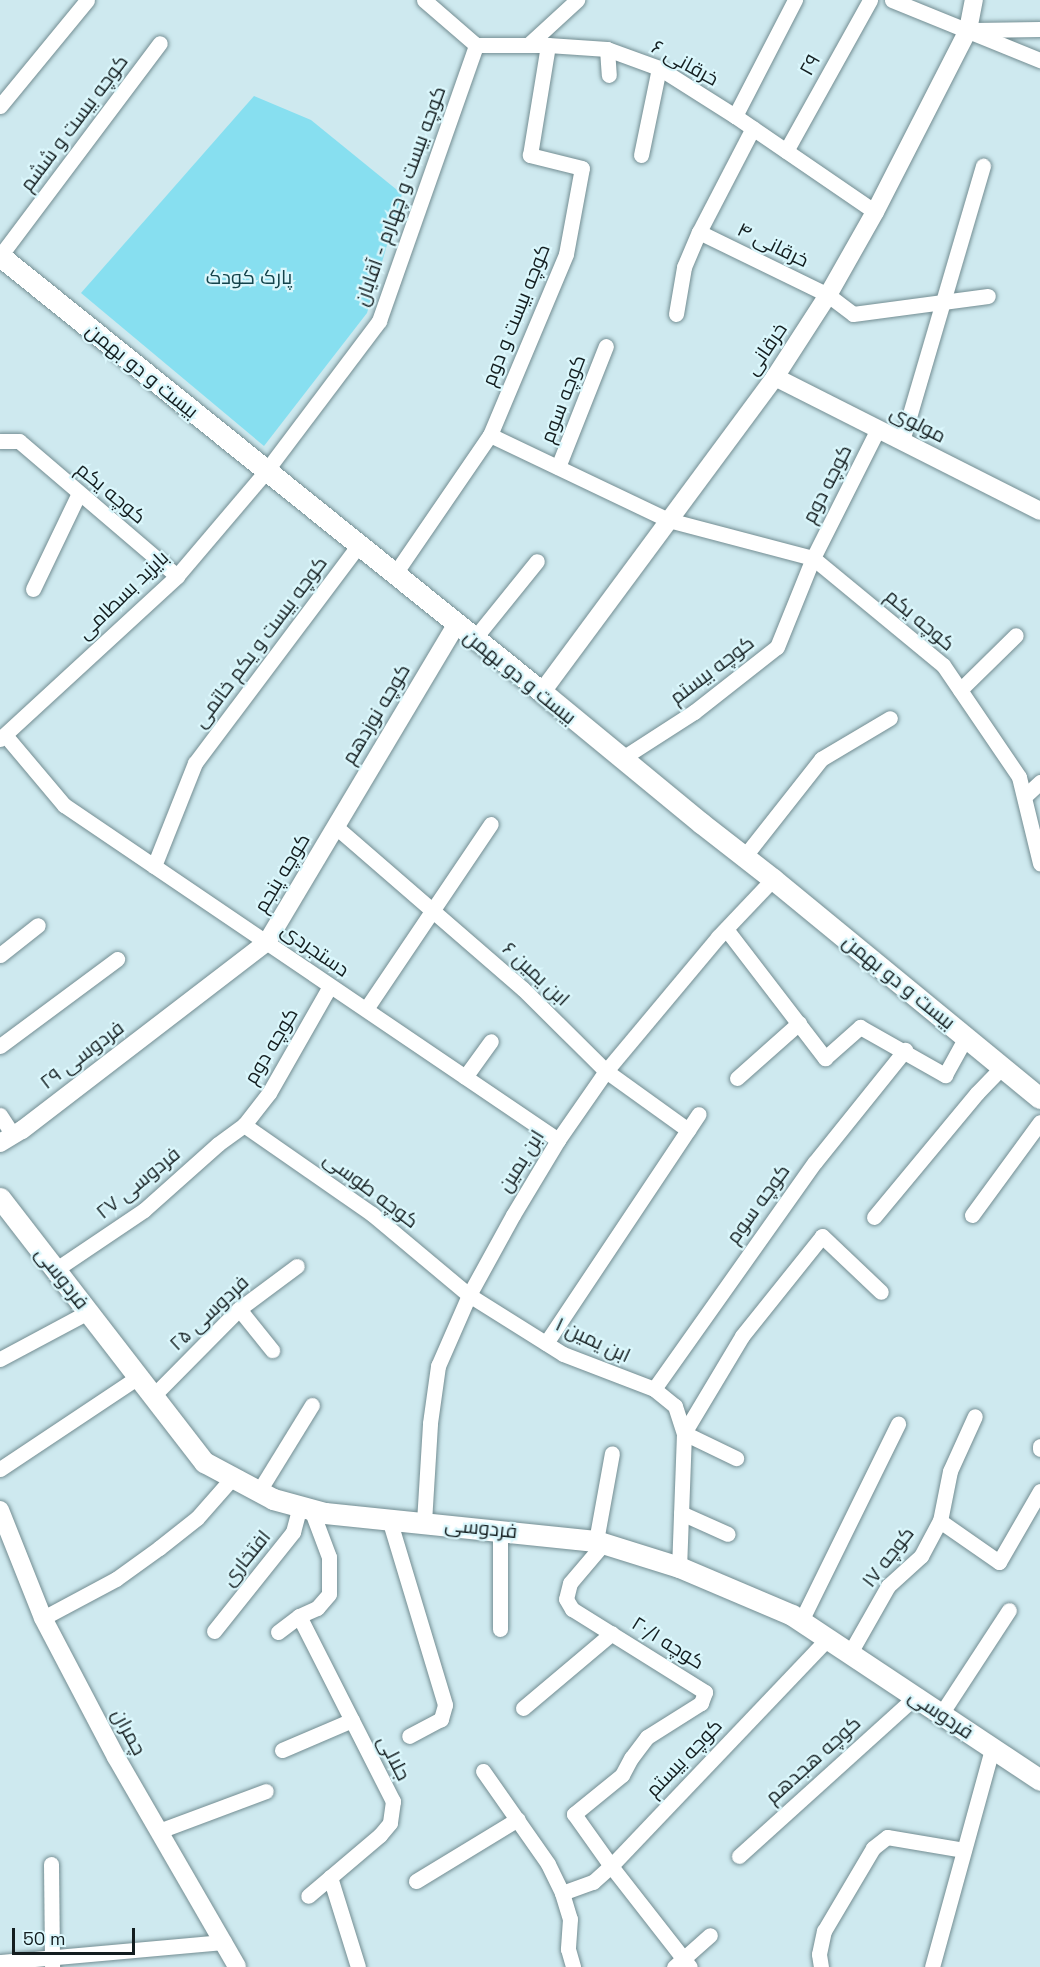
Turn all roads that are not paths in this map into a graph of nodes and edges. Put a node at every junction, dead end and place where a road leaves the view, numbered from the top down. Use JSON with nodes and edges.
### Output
{"nodes":[{"id":1,"x":87,"y":0,"type":"edge"},
{"id":2,"x":424,"y":0,"type":"edge"},
{"id":3,"x":577,"y":0,"type":"edge"},
{"id":4,"x":795,"y":0,"type":"edge"},
{"id":5,"x":870,"y":0,"type":"edge"},
{"id":6,"x":892,"y":0,"type":"edge"},
{"id":7,"x":974,"y":0,"type":"edge"},
{"id":8,"x":1040,"y":29,"type":"edge"},
{"id":9,"x":968,"y":30,"type":"junction"},
{"id":10,"x":160,"y":43,"type":"dead end"},
{"id":11,"x":476,"y":45,"type":"junction"},
{"id":12,"x":528,"y":45,"type":"junction"},
{"id":13,"x":548,"y":45,"type":"junction"},
{"id":14,"x":607,"y":49,"type":"junction"},
{"id":15,"x":1040,"y":60,"type":"edge"},
{"id":16,"x":658,"y":68,"type":"junction"},
{"id":17,"x":609,"y":75,"type":"dead end"},
{"id":18,"x":0,"y":106,"type":"edge"},
{"id":19,"x":735,"y":116,"type":"junction"},
{"id":20,"x":753,"y":128,"type":"junction"},
{"id":21,"x":786,"y":151,"type":"junction"},
{"id":22,"x":641,"y":155,"type":"dead end"},
{"id":23,"x":983,"y":166,"type":"dead end"},
{"id":24,"x":875,"y":212,"type":"junction"},
{"id":25,"x":699,"y":232,"type":"junction"},
{"id":26,"x":0,"y":256,"type":"edge"},
{"id":27,"x":828,"y":295,"type":"junction"},
{"id":28,"x":988,"y":296,"type":"dead end"},
{"id":29,"x":943,"y":303,"type":"junction"},
{"id":30,"x":676,"y":314,"type":"dead end"},
{"id":31,"x":606,"y":346,"type":"dead end"},
{"id":32,"x":776,"y":377,"type":"junction"},
{"id":33,"x":878,"y":429,"type":"junction"},
{"id":34,"x":490,"y":435,"type":"junction"},
{"id":35,"x":0,"y":441,"type":"edge"},
{"id":36,"x":902,"y":441,"type":"junction"},
{"id":37,"x":558,"y":467,"type":"junction"},
{"id":38,"x":266,"y":471,"type":"junction"},
{"id":39,"x":78,"y":493,"type":"junction"},
{"id":40,"x":1040,"y":511,"type":"edge"},
{"id":41,"x":668,"y":520,"type":"junction"},
{"id":42,"x":358,"y":546,"type":"junction"},
{"id":43,"x":813,"y":558,"type":"junction"},
{"id":44,"x":537,"y":561,"type":"dead end"},
{"id":45,"x":394,"y":575,"type":"junction"},
{"id":46,"x":177,"y":576,"type":"junction"},
{"id":47,"x":33,"y":589,"type":"dead end"},
{"id":48,"x":456,"y":625,"type":"junction"},
{"id":49,"x":1016,"y":635,"type":"dead end"},
{"id":50,"x":474,"y":639,"type":"junction"},
{"id":51,"x":960,"y":690,"type":"junction"},
{"id":52,"x":542,"y":692,"type":"junction"},
{"id":53,"x":890,"y":718,"type":"dead end"},
{"id":54,"x":3,"y":737,"type":"edge"},
{"id":55,"x":621,"y":759,"type":"junction"},
{"id":56,"x":1040,"y":782,"type":"edge"},
{"id":57,"x":1025,"y":796,"type":"junction"},
{"id":58,"x":491,"y":824,"type":"dead end"},
{"id":59,"x":336,"y":827,"type":"junction"},
{"id":60,"x":744,"y":857,"type":"junction"},
{"id":61,"x":1040,"y":863,"type":"edge"},
{"id":62,"x":154,"y":866,"type":"junction"},
{"id":63,"x":773,"y":879,"type":"junction"},
{"id":64,"x":434,"y":911,"type":"junction"},
{"id":65,"x":38,"y":925,"type":"dead end"},
{"id":66,"x":726,"y":929,"type":"junction"},
{"id":67,"x":267,"y":942,"type":"junction"},
{"id":68,"x":0,"y":955,"type":"edge"},
{"id":69,"x":117,"y":959,"type":"dead end"},
{"id":70,"x":330,"y":986,"type":"junction"},
{"id":71,"x":366,"y":1010,"type":"junction"},
{"id":72,"x":799,"y":1023,"type":"junction"},
{"id":73,"x":966,"y":1037,"type":"junction"},
{"id":74,"x":491,"y":1041,"type":"dead end"},
{"id":75,"x":0,"y":1046,"type":"edge"},
{"id":76,"x":905,"y":1050,"type":"junction"},
{"id":77,"x":1002,"y":1067,"type":"junction"},
{"id":78,"x":606,"y":1071,"type":"junction"},
{"id":79,"x":465,"y":1077,"type":"junction"},
{"id":80,"x":737,"y":1078,"type":"dead end"},
{"id":81,"x":1040,"y":1098,"type":"edge"},
{"id":82,"x":699,"y":1114,"type":"dead end"},
{"id":83,"x":0,"y":1115,"type":"edge"},
{"id":84,"x":1040,"y":1122,"type":"edge"},
{"id":85,"x":244,"y":1125,"type":"junction"},
{"id":86,"x":688,"y":1130,"type":"junction"},
{"id":87,"x":7,"y":1139,"type":"edge"},
{"id":88,"x":558,"y":1140,"type":"junction"},
{"id":89,"x":0,"y":1198,"type":"edge"},
{"id":90,"x":972,"y":1215,"type":"dead end"},
{"id":91,"x":874,"y":1217,"type":"dead end"},
{"id":92,"x":297,"y":1266,"type":"dead end"},
{"id":93,"x":56,"y":1270,"type":"junction"},
{"id":94,"x":881,"y":1292,"type":"dead end"},
{"id":95,"x":469,"y":1295,"type":"junction"},
{"id":96,"x":239,"y":1309,"type":"junction"},
{"id":97,"x":88,"y":1312,"type":"junction"},
{"id":98,"x":546,"y":1343,"type":"junction"},
{"id":99,"x":272,"y":1350,"type":"dead end"},
{"id":100,"x":0,"y":1359,"type":"edge"},
{"id":101,"x":138,"y":1377,"type":"junction"},
{"id":102,"x":654,"y":1389,"type":"junction"},
{"id":103,"x":153,"y":1396,"type":"junction"},
{"id":104,"x":312,"y":1405,"type":"dead end"},
{"id":105,"x":975,"y":1416,"type":"dead end"},
{"id":106,"x":898,"y":1424,"type":"dead end"},
{"id":107,"x":684,"y":1433,"type":"junction"},
{"id":108,"x":612,"y":1453,"type":"dead end"},
{"id":109,"x":736,"y":1458,"type":"dead end"},
{"id":110,"x":0,"y":1469,"type":"edge"},
{"id":111,"x":232,"y":1477,"type":"junction"},
{"id":112,"x":259,"y":1491,"type":"junction"},
{"id":113,"x":1040,"y":1491,"type":"edge"},
{"id":114,"x":306,"y":1508,"type":"junction"},
{"id":115,"x":0,"y":1510,"type":"edge"},
{"id":116,"x":681,"y":1513,"type":"junction"},
{"id":117,"x":388,"y":1519,"type":"junction"},
{"id":118,"x":940,"y":1521,"type":"junction"},
{"id":119,"x":424,"y":1522,"type":"junction"},
{"id":120,"x":500,"y":1530,"type":"junction"},
{"id":121,"x":728,"y":1534,"type":"dead end"},
{"id":122,"x":600,"y":1542,"type":"junction"},
{"id":123,"x":679,"y":1567,"type":"junction"},
{"id":124,"x":1009,"y":1610,"type":"dead end"},
{"id":125,"x":299,"y":1616,"type":"junction"},
{"id":126,"x":44,"y":1618,"type":"junction"},
{"id":127,"x":801,"y":1621,"type":"junction"},
{"id":128,"x":500,"y":1629,"type":"dead end"},
{"id":129,"x":214,"y":1631,"type":"dead end"},
{"id":130,"x":278,"y":1632,"type":"dead end"},
{"id":131,"x":612,"y":1633,"type":"junction"},
{"id":132,"x":828,"y":1638,"type":"junction"},
{"id":133,"x":850,"y":1653,"type":"junction"},
{"id":134,"x":915,"y":1696,"type":"junction"},
{"id":135,"x":523,"y":1708,"type":"dead end"},
{"id":136,"x":941,"y":1714,"type":"junction"},
{"id":137,"x":352,"y":1720,"type":"junction"},
{"id":138,"x":409,"y":1736,"type":"dead end"},
{"id":139,"x":992,"y":1749,"type":"junction"},
{"id":140,"x":282,"y":1750,"type":"dead end"},
{"id":141,"x":483,"y":1771,"type":"dead end"},
{"id":142,"x":1040,"y":1780,"type":"edge"},
{"id":143,"x":266,"y":1791,"type":"dead end"},
{"id":144,"x":518,"y":1819,"type":"junction"},
{"id":145,"x":159,"y":1831,"type":"junction"},
{"id":146,"x":964,"y":1850,"type":"junction"},
{"id":147,"x":739,"y":1856,"type":"dead end"},
{"id":148,"x":51,"y":1864,"type":"dead end"},
{"id":149,"x":611,"y":1866,"type":"junction"},
{"id":150,"x":330,"y":1877,"type":"junction"},
{"id":151,"x":416,"y":1881,"type":"dead end"},
{"id":152,"x":562,"y":1893,"type":"junction"},
{"id":153,"x":308,"y":1896,"type":"dead end"},
{"id":154,"x":710,"y":1935,"type":"dead end"},
{"id":155,"x":224,"y":1942,"type":"junction"},
{"id":156,"x":0,"y":1962,"type":"edge"},
{"id":157,"x":52,"y":1963,"type":"edge"},
{"id":158,"x":683,"y":1964,"type":"edge"},
{"id":159,"x":237,"y":1967,"type":"edge"},
{"id":160,"x":358,"y":1967,"type":"edge"},
{"id":161,"x":573,"y":1967,"type":"edge"},
{"id":162,"x":821,"y":1967,"type":"edge"},
{"id":163,"x":932,"y":1967,"type":"edge"}],
"edges":[{"from":1,"to":18,"type":"street"},
{"from":2,"to":11,"type":"street"},
{"from":3,"to":12,"type":"street"},
{"from":4,"to":19,"type":"street"},
{"from":5,"to":21,"type":"street","name":"۲۹"},
{"from":6,"to":9,"type":"street"},
{"from":7,"to":9,"type":"street","name":"خرقانی"},
{"from":8,"to":9,"type":"street"},
{"from":9,"to":15,"type":"street"},
{"from":9,"to":24,"type":"street","name":"خرقانی"},
{"from":10,"to":26,"type":"street","name":"کوچه بیست و ششم"},
{"from":11,"to":12,"type":"street","name":"خرقانی ۶"},
{"from":11,"to":38,"type":"street","name":"کوچه بیست و چهارم - آقایان"},
{"from":12,"to":13,"type":"street","name":"خرقانی ۶"},
{"from":13,"to":14,"type":"street","name":"خرقانی ۶"},
{"from":13,"to":34,"type":"street","name":"کوچه بیست و دوم"},
{"from":14,"to":16,"type":"street","name":"خرقانی ۶"},
{"from":14,"to":17,"type":"street"},
{"from":16,"to":19,"type":"street","name":"خرقانی ۶"},
{"from":16,"to":22,"type":"street"},
{"from":19,"to":20,"type":"street","name":"خرقانی ۶"},
{"from":20,"to":21,"type":"street","name":"خرقانی ۶"},
{"from":20,"to":25,"type":"street"},
{"from":21,"to":24,"type":"street","name":"خرقانی ۶"},
{"from":23,"to":29,"type":"street"},
{"from":24,"to":27,"type":"street","name":"خرقانی"},
{"from":25,"to":27,"type":"street","name":"خرقانی ۴"},
{"from":25,"to":30,"type":"street"},
{"from":26,"to":38,"type":"main road","name":"بیست و دو بهمن"},
{"from":27,"to":29,"type":"street","name":"خرقانی ۴"},
{"from":27,"to":32,"type":"street","name":"خرقانی"},
{"from":28,"to":29,"type":"street"},
{"from":29,"to":36,"type":"street"},
{"from":31,"to":37,"type":"street","name":"کوچه سوم"},
{"from":32,"to":33,"type":"street","name":"مولوی"},
{"from":32,"to":41,"type":"street","name":"خرقانی"},
{"from":33,"to":36,"type":"street","name":"مولوی"},
{"from":33,"to":43,"type":"street","name":"کوچه دوم"},
{"from":34,"to":37,"type":"street"},
{"from":34,"to":45,"type":"street","name":"کوچه بیست و دوم"},
{"from":35,"to":39,"type":"street","name":"کوچه یکم"},
{"from":36,"to":40,"type":"street","name":"مولوی"},
{"from":37,"to":41,"type":"street"},
{"from":38,"to":42,"type":"main road","name":"بیست و دو بهمن"},
{"from":38,"to":46,"type":"street","name":"بایزید بسطامی"},
{"from":39,"to":46,"type":"street","name":"کوچه یکم"},
{"from":39,"to":47,"type":"street"},
{"from":41,"to":43,"type":"street","name":"کوچه یکم"},
{"from":41,"to":52,"type":"street","name":"خرقانی"},
{"from":42,"to":45,"type":"main road","name":"بیست و دو بهمن"},
{"from":42,"to":62,"type":"street","name":"کوچه بیست و یکم خاتمی"},
{"from":43,"to":51,"type":"street","name":"کوچه یکم"},
{"from":43,"to":55,"type":"street","name":"کوچه بیستم"},
{"from":44,"to":50,"type":"street"},
{"from":45,"to":48,"type":"main road","name":"بیست و دو بهمن"},
{"from":46,"to":54,"type":"street","name":"بایزید بسطامی"},
{"from":48,"to":50,"type":"main road","name":"بیست و دو بهمن"},
{"from":48,"to":59,"type":"street","name":"کوچه نوزدهم"},
{"from":49,"to":51,"type":"street"},
{"from":50,"to":52,"type":"main road","name":"بیست و دو بهمن"},
{"from":51,"to":57,"type":"street","name":"کوچه یکم"},
{"from":52,"to":55,"type":"main road","name":"بیست و دو بهمن"},
{"from":53,"to":60,"type":"street"},
{"from":54,"to":62,"type":"street","name":"دستجردی"},
{"from":55,"to":60,"type":"main road","name":"بیست و دو بهمن"},
{"from":56,"to":57,"type":"street"},
{"from":57,"to":61,"type":"street","name":"کوچه یکم"},
{"from":58,"to":64,"type":"street"},
{"from":59,"to":64,"type":"street"},
{"from":59,"to":67,"type":"street","name":"کوچه پنجم"},
{"from":60,"to":63,"type":"main road","name":"بیست و دو بهمن"},
{"from":62,"to":67,"type":"street","name":"دستجردی"},
{"from":63,"to":66,"type":"street","name":"ابن یمین"},
{"from":63,"to":73,"type":"main road","name":"بیست و دو بهمن"},
{"from":64,"to":71,"type":"street"},
{"from":64,"to":78,"type":"street","name":"ابن یمین ۶"},
{"from":65,"to":68,"type":"street"},
{"from":66,"to":72,"type":"street"},
{"from":66,"to":78,"type":"street","name":"ابن یمین"},
{"from":67,"to":70,"type":"street","name":"دستجردی"},
{"from":67,"to":87,"type":"street","name":"فردوسی ۲۹"},
{"from":69,"to":75,"type":"street"},
{"from":70,"to":71,"type":"street","name":"دستجردی"},
{"from":70,"to":85,"type":"street","name":"کوچه دوم"},
{"from":71,"to":79,"type":"street","name":"دستجردی"},
{"from":72,"to":76,"type":"street"},
{"from":72,"to":80,"type":"street"},
{"from":73,"to":76,"type":"street"},
{"from":73,"to":77,"type":"main road","name":"بیست و دو بهمن"},
{"from":74,"to":79,"type":"street"},
{"from":76,"to":102,"type":"street","name":"کوچه سوم"},
{"from":77,"to":81,"type":"main road","name":"بیست و دو بهمن"},
{"from":77,"to":91,"type":"street"},
{"from":78,"to":86,"type":"street","name":"ابن یمین ۶"},
{"from":78,"to":88,"type":"street","name":"ابن یمین"},
{"from":79,"to":88,"type":"street","name":"دستجردی"},
{"from":82,"to":86,"type":"street"},
{"from":83,"to":87,"type":"street"},
{"from":84,"to":90,"type":"street"},
{"from":85,"to":93,"type":"street","name":"فردوسی ۲۷"},
{"from":85,"to":95,"type":"street","name":"کوچه طوسی"},
{"from":86,"to":98,"type":"street"},
{"from":88,"to":95,"type":"street","name":"ابن یمین"},
{"from":89,"to":93,"type":"main road","name":"فردوسی"},
{"from":92,"to":96,"type":"street","name":"فردوسی ۲۵"},
{"from":93,"to":97,"type":"main road","name":"فردوسی"},
{"from":94,"to":107,"type":"street"},
{"from":95,"to":98,"type":"street","name":"ابن یمین ۱"},
{"from":95,"to":119,"type":"street","name":"ابن یمین"},
{"from":96,"to":99,"type":"street"},
{"from":96,"to":103,"type":"street","name":"فردوسی ۲۵"},
{"from":97,"to":100,"type":"street"},
{"from":97,"to":101,"type":"main road","name":"فردوسی"},
{"from":98,"to":102,"type":"street","name":"ابن یمین ۱"},
{"from":101,"to":103,"type":"main road","name":"فردوسی"},
{"from":101,"to":110,"type":"street"},
{"from":102,"to":107,"type":"street","name":"ابن یمین ۱"},
{"from":103,"to":111,"type":"main road","name":"فردوسی"},
{"from":104,"to":112,"type":"street"},
{"from":105,"to":118,"type":"street","name":"۱۷ کوچه"},
{"from":106,"to":127,"type":"street"},
{"from":107,"to":109,"type":"street"},
{"from":107,"to":116,"type":"street"},
{"from":108,"to":122,"type":"street"},
{"from":111,"to":112,"type":"main road","name":"فردوسی"},
{"from":111,"to":126,"type":"street"},
{"from":112,"to":114,"type":"main road","name":"فردوسی"},
{"from":113,"to":118,"type":"street"},
{"from":114,"to":117,"type":"main road","name":"فردوسی"},
{"from":114,"to":125,"type":"street"},
{"from":114,"to":129,"type":"street","name":"افتخاری"},
{"from":115,"to":126,"type":"street","name":"چمران"},
{"from":116,"to":121,"type":"street"},
{"from":116,"to":123,"type":"street"},
{"from":117,"to":119,"type":"main road","name":"فردوسی"},
{"from":117,"to":138,"type":"street"},
{"from":118,"to":133,"type":"street","name":"۱۷ کوچه"},
{"from":119,"to":120,"type":"main road","name":"فردوسی"},
{"from":120,"to":122,"type":"main road","name":"فردوسی"},
{"from":120,"to":128,"type":"street"},
{"from":122,"to":123,"type":"main road","name":"فردوسی"},
{"from":122,"to":131,"type":"street","name":"کوچه ۲۰/۱"},
{"from":123,"to":127,"type":"main road","name":"فردوسی"},
{"from":124,"to":136,"type":"street"},
{"from":125,"to":130,"type":"street"},
{"from":125,"to":137,"type":"street","name":"جلالی"},
{"from":126,"to":145,"type":"street","name":"چمران"},
{"from":127,"to":132,"type":"main road","name":"فردوسی"},
{"from":131,"to":135,"type":"street"},
{"from":131,"to":149,"type":"street","name":"کوچه ۲۰/۱"},
{"from":132,"to":133,"type":"main road","name":"فردوسی"},
{"from":132,"to":149,"type":"street","name":"کوچه بیستم"},
{"from":133,"to":134,"type":"main road","name":"فردوسی"},
{"from":134,"to":136,"type":"main road","name":"فردوسی"},
{"from":134,"to":147,"type":"street","name":"کوچه هجدهم"},
{"from":136,"to":139,"type":"main road","name":"فردوسی"},
{"from":137,"to":140,"type":"street"},
{"from":137,"to":150,"type":"street","name":"جلالی"},
{"from":139,"to":142,"type":"main road","name":"فردوسی"},
{"from":139,"to":146,"type":"street"},
{"from":141,"to":144,"type":"street"},
{"from":143,"to":145,"type":"street"},
{"from":144,"to":151,"type":"street"},
{"from":144,"to":152,"type":"street"},
{"from":145,"to":155,"type":"street","name":"چمران"},
{"from":146,"to":162,"type":"street"},
{"from":146,"to":163,"type":"street"},
{"from":148,"to":157,"type":"street"},
{"from":149,"to":152,"type":"street","name":"کوچه بیستم"},
{"from":149,"to":158,"type":"street","name":"کوچه ۲۰/۱"},
{"from":150,"to":153,"type":"street","name":"جلالی"},
{"from":150,"to":160,"type":"street"},
{"from":152,"to":161,"type":"street"},
{"from":154,"to":158,"type":"street"},
{"from":155,"to":157,"type":"street"},
{"from":155,"to":159,"type":"street","name":"چمران"},
{"from":156,"to":157,"type":"street"}]}
